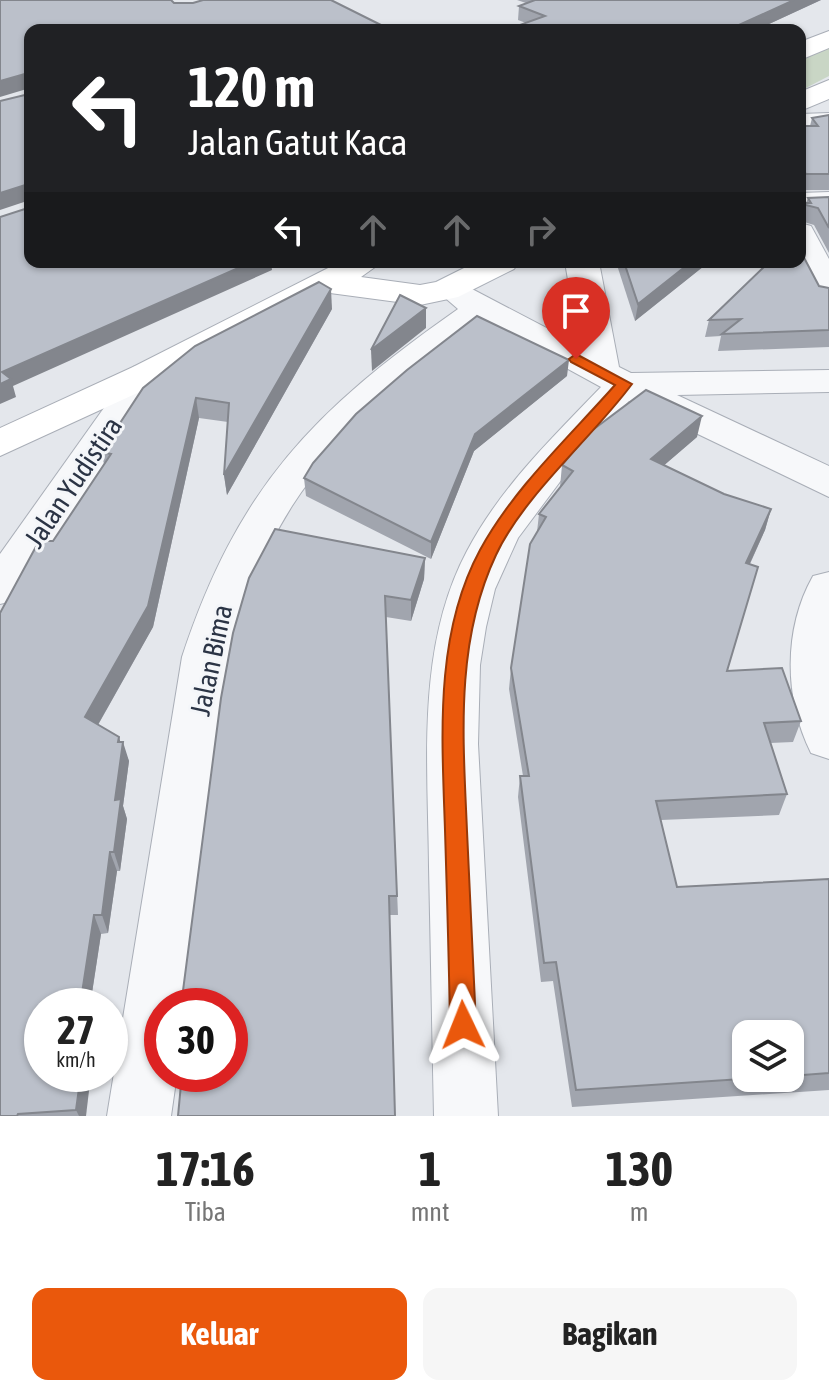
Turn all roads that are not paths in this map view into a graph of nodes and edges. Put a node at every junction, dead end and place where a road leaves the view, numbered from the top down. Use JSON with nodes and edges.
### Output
{"nodes":[{"id":1,"x":829,"y":38,"type":"edge"},
{"id":2,"x":806,"y":49,"type":"edge"},
{"id":3,"x":829,"y":88,"type":"edge"},
{"id":4,"x":806,"y":100,"type":"edge"},
{"id":5,"x":829,"y":121,"type":"edge"},
{"id":6,"x":806,"y":122,"type":"edge"},
{"id":7,"x":829,"y":201,"type":"edge"},
{"id":8,"x":806,"y":202,"type":"edge"},
{"id":9,"x":806,"y":246,"type":"edge"},
{"id":10,"x":355,"y":268,"type":"edge"},
{"id":11,"x":496,"y":268,"type":"edge"},
{"id":12,"x":584,"y":268,"type":"edge"},
{"id":13,"x":330,"y":283,"type":"junction"},
{"id":14,"x":829,"y":294,"type":"edge"},
{"id":15,"x":465,"y":299,"type":"junction"},
{"id":16,"x":146,"y":375,"type":"junction"},
{"id":17,"x":613,"y":378,"type":"junction"},
{"id":18,"x":829,"y":381,"type":"edge"},
{"id":19,"x":0,"y":443,"type":"edge"},
{"id":20,"x":829,"y":483,"type":"edge"},
{"id":21,"x":0,"y":588,"type":"edge"},
{"id":22,"x":829,"y":588,"type":"edge"},
{"id":23,"x":829,"y":738,"type":"edge"},
{"id":24,"x":139,"y":1116,"type":"edge"},
{"id":25,"x":466,"y":1116,"type":"edge"}],
"edges":[{"from":1,"to":2,"type":"street"},
{"from":3,"to":4,"type":"street"},
{"from":5,"to":6,"type":"street"},
{"from":7,"to":8,"type":"street"},
{"from":9,"to":14,"type":"street"},
{"from":10,"to":13,"type":"street"},
{"from":11,"to":15,"type":"street"},
{"from":12,"to":17,"type":"street"},
{"from":13,"to":15,"type":"street"},
{"from":13,"to":16,"type":"street"},
{"from":15,"to":17,"type":"street"},
{"from":15,"to":24,"type":"street","name":"Jalan Bima"},
{"from":16,"to":19,"type":"street"},
{"from":16,"to":21,"type":"street","name":"Jalan Yudistira"},
{"from":17,"to":18,"type":"street"},
{"from":17,"to":20,"type":"street"},
{"from":17,"to":25,"type":"street"},
{"from":22,"to":23,"type":"street"}]}
